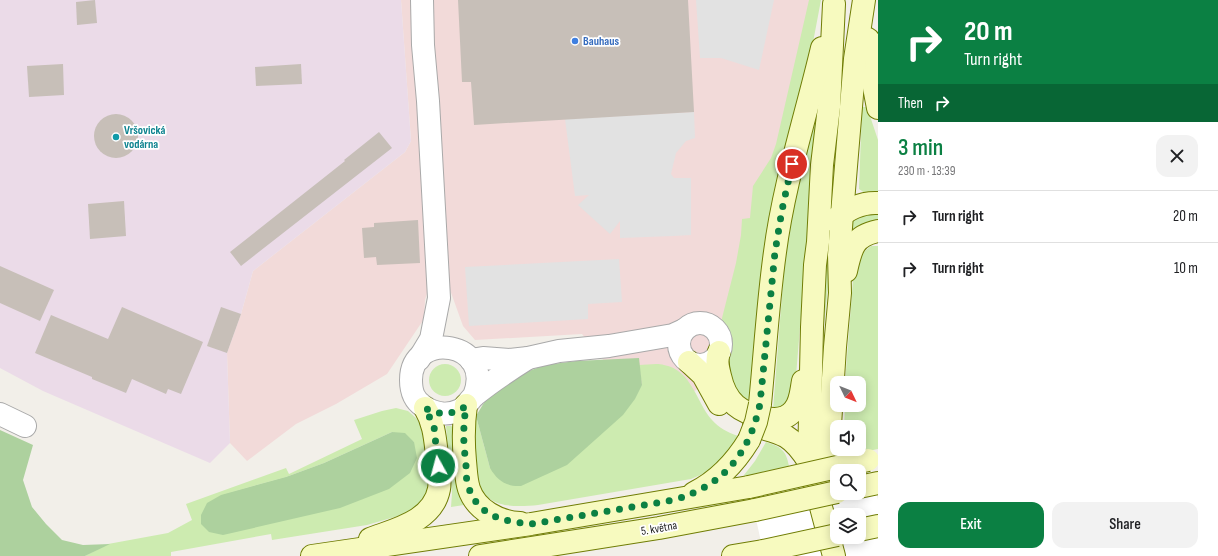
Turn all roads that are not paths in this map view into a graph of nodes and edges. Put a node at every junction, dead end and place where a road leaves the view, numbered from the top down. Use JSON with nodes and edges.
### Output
{"nodes":[{"id":1,"x":422,"y":0,"type":"edge"},
{"id":2,"x":864,"y":0,"type":"edge"},
{"id":3,"x":867,"y":0,"type":"edge"},
{"id":4,"x":878,"y":108,"type":"edge"},
{"id":5,"x":878,"y":203,"type":"edge"},
{"id":6,"x":842,"y":214,"type":"junction"},
{"id":7,"x":878,"y":231,"type":"edge"},
{"id":8,"x":818,"y":242,"type":"junction"},
{"id":9,"x":840,"y":293,"type":"junction"},
{"id":10,"x":439,"y":298,"type":"junction"},
{"id":11,"x":812,"y":327,"type":"junction"},
{"id":12,"x":684,"y":330,"type":"junction"},
{"id":13,"x":609,"y":346,"type":"junction"},
{"id":14,"x":719,"y":352,"type":"junction"},
{"id":15,"x":463,"y":354,"type":"junction"},
{"id":16,"x":528,"y":358,"type":"junction"},
{"id":17,"x":418,"y":359,"type":"junction"},
{"id":18,"x":686,"y":359,"type":"junction"},
{"id":19,"x":470,"y":401,"type":"junction"},
{"id":20,"x":425,"y":408,"type":"junction"},
{"id":21,"x":0,"y":414,"type":"edge"},
{"id":22,"x":25,"y":426,"type":"dead end"},
{"id":23,"x":873,"y":459,"type":"edge"},
{"id":24,"x":809,"y":462,"type":"junction"},
{"id":25,"x":830,"y":494,"type":"edge"},
{"id":26,"x":674,"y":500,"type":"junction"},
{"id":27,"x":824,"y":517,"type":"junction"},
{"id":28,"x":531,"y":524,"type":"junction"},
{"id":29,"x":878,"y":526,"type":"edge"},
{"id":30,"x":866,"y":529,"type":"edge"},
{"id":31,"x":830,"y":537,"type":"edge"},
{"id":32,"x":334,"y":553,"type":"junction"},
{"id":33,"x":312,"y":556,"type":"edge"},
{"id":34,"x":480,"y":556,"type":"edge"},
{"id":35,"x":733,"y":556,"type":"edge"},
{"id":36,"x":834,"y":556,"type":"edge"}],
"edges":[{"from":1,"to":10,"type":"street"},
{"from":2,"to":6,"type":"main road"},
{"from":3,"to":4,"type":"main road"},
{"from":5,"to":6,"type":"main road"},
{"from":6,"to":8,"type":"main road"},
{"from":6,"to":9,"type":"main road"},
{"from":7,"to":9,"type":"main road"},
{"from":8,"to":11,"type":"main road"},
{"from":8,"to":26,"type":"main road","bridge":true},
{"from":9,"to":27,"type":"main road"},
{"from":10,"to":15,"type":"street"},
{"from":10,"to":17,"type":"street"},
{"from":11,"to":14,"type":"main road"},
{"from":11,"to":24,"type":"main road"},
{"from":12,"to":13,"type":"street"},
{"from":12,"to":14,"type":"street"},
{"from":12,"to":18,"type":"street"},
{"from":13,"to":16,"type":"street"},
{"from":13,"to":18,"type":"street"},
{"from":14,"to":18,"type":"street"},
{"from":15,"to":16,"type":"street"},
{"from":15,"to":17,"type":"street"},
{"from":15,"to":19,"type":"street"},
{"from":16,"to":19,"type":"street"},
{"from":17,"to":20,"type":"street"},
{"from":18,"to":24,"type":"main road"},
{"from":19,"to":20,"type":"street"},
{"from":19,"to":28,"type":"main road"},
{"from":20,"to":32,"type":"main road"},
{"from":21,"to":22,"type":"street"},
{"from":23,"to":26,"type":"main road","bridge":true},
{"from":24,"to":27,"type":"main road"},
{"from":25,"to":34,"type":"main road","name":"5. května","bridge":true},
{"from":26,"to":28,"type":"main road"},
{"from":27,"to":36,"type":"main road"},
{"from":28,"to":32,"type":"main road"},
{"from":29,"to":30,"type":"main road"},
{"from":31,"to":35,"type":"main road","bridge":true},
{"from":32,"to":33,"type":"main road"}]}
